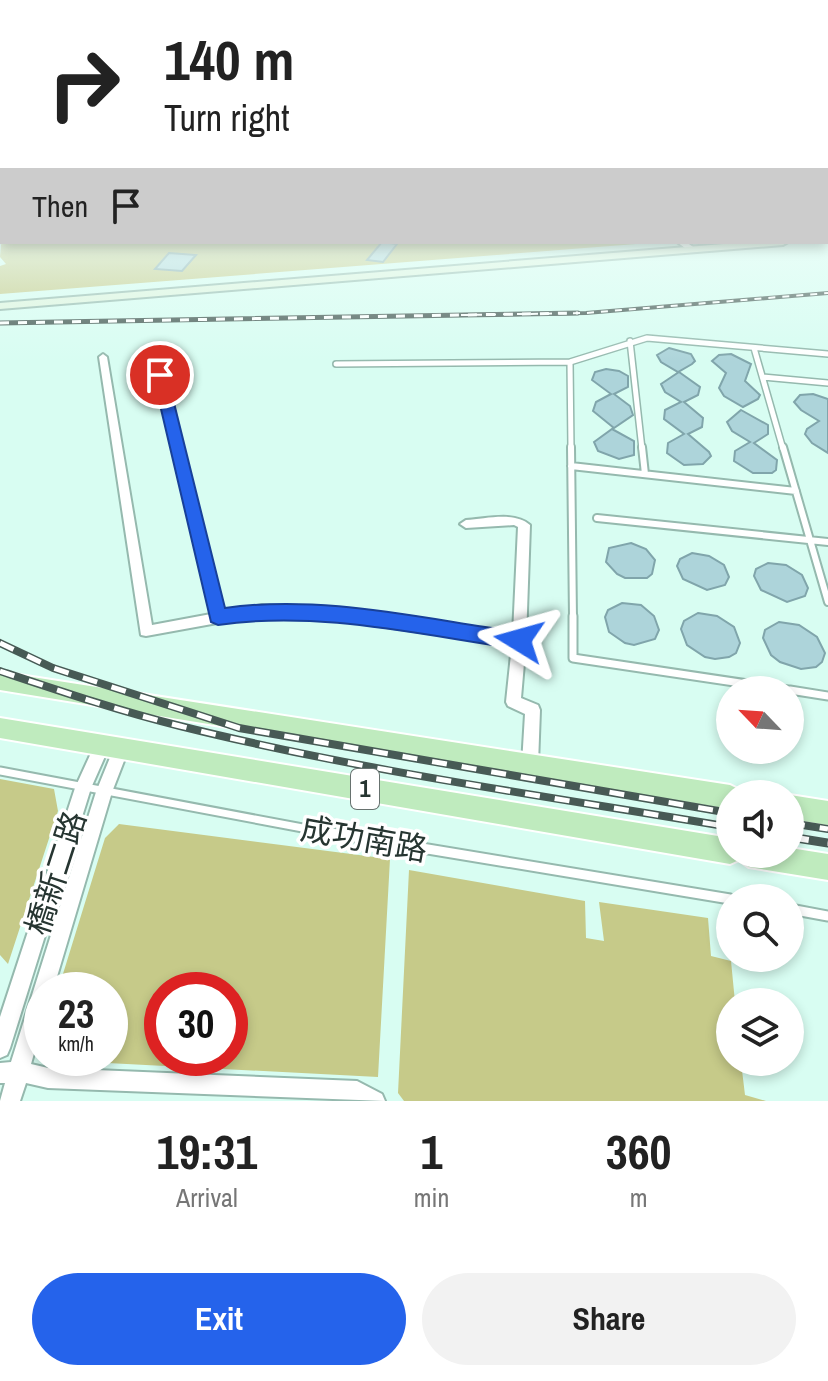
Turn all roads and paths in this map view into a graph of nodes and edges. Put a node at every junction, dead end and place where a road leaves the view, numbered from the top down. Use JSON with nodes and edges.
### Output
{"nodes":[{"id":1,"x":538,"y":259,"type":"edge"},
{"id":2,"x":0,"y":303,"type":"edge"},
{"id":3,"x":630,"y":341,"type":"junction"},
{"id":4,"x":754,"y":348,"type":"junction"},
{"id":5,"x":828,"y":354,"type":"edge"},
{"id":6,"x":103,"y":357,"type":"dead end"},
{"id":7,"x":570,"y":362,"type":"junction"},
{"id":8,"x":336,"y":364,"type":"dead end"},
{"id":9,"x":160,"y":375,"type":"dead end"},
{"id":10,"x":763,"y":377,"type":"junction"},
{"id":11,"x":828,"y":383,"type":"edge"},
{"id":12,"x":571,"y":466,"type":"junction"},
{"id":13,"x":645,"y":474,"type":"junction"},
{"id":14,"x":796,"y":491,"type":"junction"},
{"id":15,"x":597,"y":518,"type":"dead end"},
{"id":16,"x":466,"y":524,"type":"dead end"},
{"id":17,"x":810,"y":540,"type":"junction"},
{"id":18,"x":828,"y":542,"type":"edge"},
{"id":19,"x":828,"y":602,"type":"edge"},
{"id":20,"x":218,"y":617,"type":"junction"},
{"id":21,"x":519,"y":640,"type":"junction"},
{"id":22,"x":716,"y":679,"type":"edge"},
{"id":23,"x":0,"y":681,"type":"edge"},
{"id":24,"x":804,"y":692,"type":"edge"},
{"id":25,"x":828,"y":696,"type":"edge"},
{"id":26,"x":0,"y":728,"type":"edge"},
{"id":27,"x":112,"y":746,"type":"junction"},
{"id":28,"x":530,"y":764,"type":"junction"},
{"id":29,"x":0,"y":771,"type":"edge"},
{"id":30,"x":83,"y":788,"type":"junction"},
{"id":31,"x":104,"y":792,"type":"junction"},
{"id":32,"x":716,"y":795,"type":"edge"},
{"id":33,"x":804,"y":809,"type":"edge"},
{"id":34,"x":828,"y":813,"type":"edge"},
{"id":35,"x":716,"y":849,"type":"edge"},
{"id":36,"x":804,"y":863,"type":"edge"},
{"id":37,"x":828,"y":867,"type":"edge"},
{"id":38,"x":716,"y":897,"type":"edge"},
{"id":39,"x":804,"y":912,"type":"edge"},
{"id":40,"x":828,"y":916,"type":"edge"},
{"id":41,"x":48,"y":972,"type":"edge"},
{"id":42,"x":24,"y":1035,"type":"edge"},
{"id":43,"x":0,"y":1048,"type":"edge"},
{"id":44,"x":9,"y":1072,"type":"edge"},
{"id":45,"x":10,"y":1101,"type":"edge"},
{"id":46,"x":375,"y":1101,"type":"edge"}],
"edges":[{"from":1,"to":2,"type":"street"},
{"from":3,"to":4,"type":"lane"},
{"from":3,"to":7,"type":"lane"},
{"from":3,"to":13,"type":"lane"},
{"from":4,"to":5,"type":"lane"},
{"from":4,"to":10,"type":"lane"},
{"from":6,"to":20,"type":"street"},
{"from":7,"to":8,"type":"lane"},
{"from":7,"to":12,"type":"lane"},
{"from":9,"to":20,"type":"street"},
{"from":10,"to":11,"type":"lane"},
{"from":10,"to":14,"type":"lane"},
{"from":12,"to":13,"type":"lane"},
{"from":12,"to":22,"type":"lane"},
{"from":13,"to":14,"type":"lane"},
{"from":14,"to":17,"type":"lane"},
{"from":15,"to":17,"type":"lane"},
{"from":16,"to":21,"type":"street"},
{"from":17,"to":18,"type":"lane"},
{"from":17,"to":19,"type":"lane"},
{"from":20,"to":21,"type":"street"},
{"from":21,"to":28,"type":"street"},
{"from":23,"to":28,"type":"main road","number":"1"},
{"from":24,"to":25,"type":"lane"},
{"from":26,"to":27,"type":"main road","name":"成功南路","number":"1"},
{"from":27,"to":30,"type":"street","name":"橋新二路"},
{"from":27,"to":31,"type":"street","name":"橋新二路"},
{"from":27,"to":35,"type":"main road","name":"成功南路","number":"1"},
{"from":28,"to":32,"type":"main road","number":"1"},
{"from":29,"to":30,"type":"lane","name":"成功南路"},
{"from":30,"to":31,"type":"lane","name":"成功南路"},
{"from":30,"to":43,"type":"street","name":"橋新二路"},
{"from":31,"to":38,"type":"lane","name":"成功南路"},
{"from":31,"to":41,"type":"street","name":"橋新二路"},
{"from":33,"to":34,"type":"main road"},
{"from":36,"to":37,"type":"main road"},
{"from":39,"to":40,"type":"lane"},
{"from":42,"to":44,"type":"street","name":"橋新二路"},
{"from":44,"to":45,"type":"street","name":"橋新二路"},
{"from":44,"to":46,"type":"street"}]}
